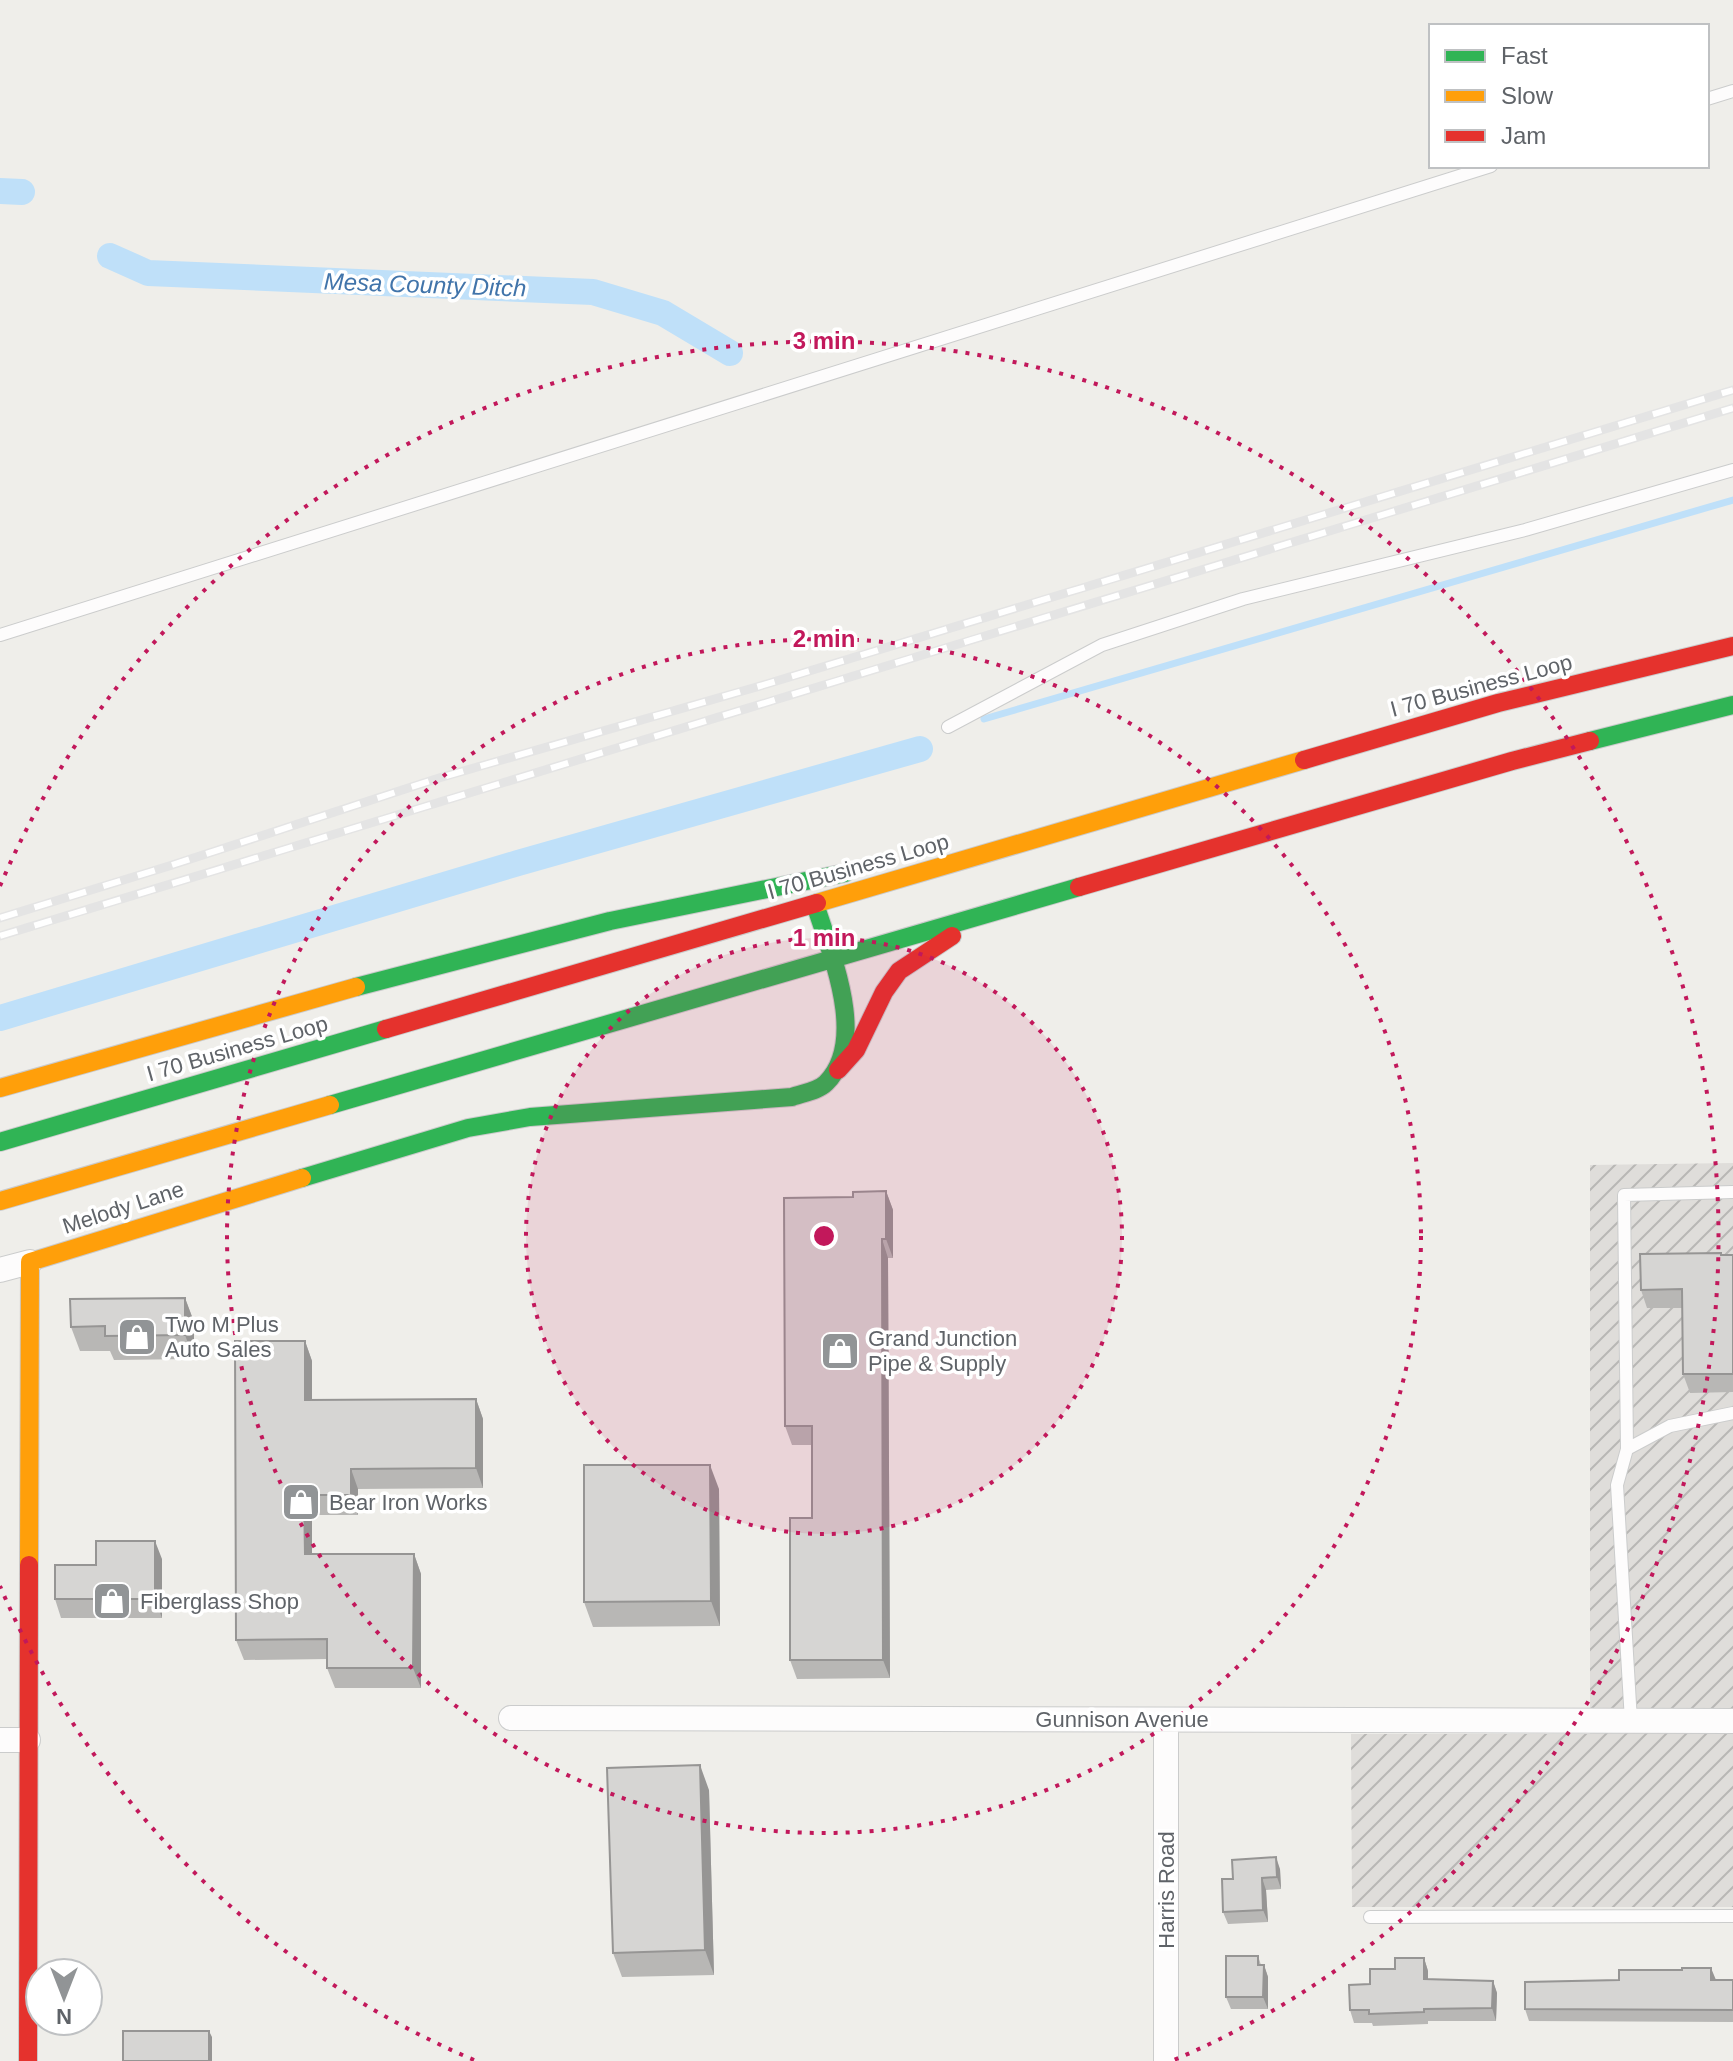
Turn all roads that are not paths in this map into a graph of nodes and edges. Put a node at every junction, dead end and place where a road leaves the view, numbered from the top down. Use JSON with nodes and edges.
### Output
{"nodes":[{"id":1,"x":1733,"y":91,"type":"edge"},
{"id":2,"x":1709,"y":98,"type":"edge"},
{"id":3,"x":1485,"y":168,"type":"edge"},
{"id":4,"x":1733,"y":470,"type":"edge"},
{"id":5,"x":0,"y":635,"type":"edge"},
{"id":6,"x":1733,"y":646,"type":"edge"},
{"id":7,"x":1733,"y":705,"type":"edge"},
{"id":8,"x":948,"y":727,"type":"dead end"},
{"id":9,"x":1056,"y":833,"type":"junction"},
{"id":10,"x":1024,"y":901,"type":"junction"},
{"id":11,"x":815,"y":904,"type":"junction"},
{"id":12,"x":831,"y":959,"type":"junction"},
{"id":13,"x":838,"y":1070,"type":"junction"},
{"id":14,"x":0,"y":1088,"type":"edge"},
{"id":15,"x":0,"y":1142,"type":"edge"},
{"id":16,"x":1733,"y":1192,"type":"edge"},
{"id":17,"x":0,"y":1201,"type":"edge"},
{"id":18,"x":30,"y":1262,"type":"junction"},
{"id":19,"x":0,"y":1270,"type":"edge"},
{"id":20,"x":1733,"y":1413,"type":"edge"},
{"id":21,"x":1627,"y":1449,"type":"junction"},
{"id":22,"x":511,"y":1718,"type":"dead end"},
{"id":23,"x":1166,"y":1720,"type":"junction"},
{"id":24,"x":1631,"y":1721,"type":"junction"},
{"id":25,"x":1733,"y":1721,"type":"edge"},
{"id":26,"x":0,"y":1740,"type":"edge"},
{"id":27,"x":28,"y":1740,"type":"junction"},
{"id":28,"x":1733,"y":1916,"type":"edge"},
{"id":29,"x":1370,"y":1917,"type":"dead end"},
{"id":30,"x":28,"y":2061,"type":"edge"},
{"id":31,"x":1166,"y":2061,"type":"edge"}],
"edges":[{"from":1,"to":2,"type":"lane"},
{"from":3,"to":5,"type":"lane"},
{"from":4,"to":8,"type":"lane"},
{"from":6,"to":9,"type":"main road","name":"I 70 Business Loop"},
{"from":7,"to":10,"type":"main road"},
{"from":9,"to":11,"type":"main road","name":"I 70 Business Loop"},
{"from":9,"to":14,"type":"main road"},
{"from":10,"to":12,"type":"main road"},
{"from":10,"to":13,"type":"main road","name":"Melody Lane"},
{"from":11,"to":12,"type":"main road"},
{"from":11,"to":15,"type":"main road","name":"I 70 Business Loop"},
{"from":12,"to":13,"type":"main road"},
{"from":12,"to":17,"type":"main road"},
{"from":13,"to":18,"type":"main road","name":"Melody Lane"},
{"from":16,"to":21,"type":"lane"},
{"from":18,"to":19,"type":"street"},
{"from":18,"to":27,"type":"main road"},
{"from":20,"to":21,"type":"lane"},
{"from":21,"to":24,"type":"lane"},
{"from":22,"to":23,"type":"street","name":"Gunnison Avenue"},
{"from":23,"to":24,"type":"street","name":"Gunnison Avenue"},
{"from":23,"to":31,"type":"street","name":"Harris Road"},
{"from":24,"to":25,"type":"street","name":"Gunnison Avenue"},
{"from":26,"to":27,"type":"street"},
{"from":27,"to":30,"type":"main road"},
{"from":28,"to":29,"type":"lane"}]}
